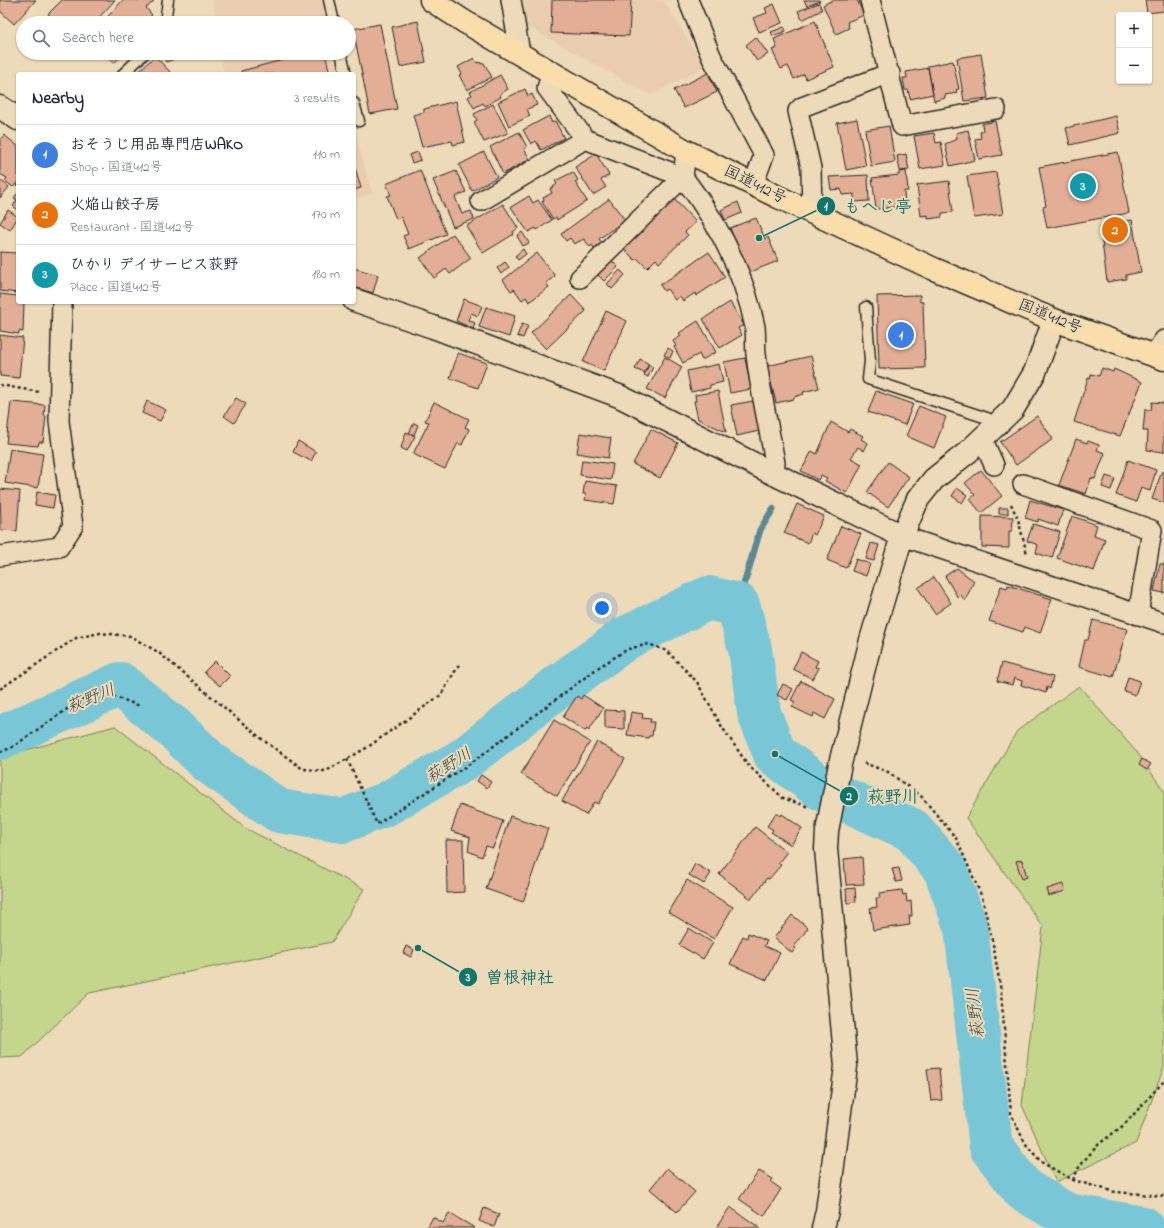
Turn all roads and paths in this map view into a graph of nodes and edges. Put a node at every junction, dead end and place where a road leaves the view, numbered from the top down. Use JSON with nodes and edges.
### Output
{"nodes":[{"id":1,"x":168,"y":0,"type":"edge"},
{"id":2,"x":329,"y":0,"type":"edge"},
{"id":3,"x":431,"y":0,"type":"edge"},
{"id":4,"x":511,"y":0,"type":"edge"},
{"id":5,"x":688,"y":0,"type":"edge"},
{"id":6,"x":870,"y":0,"type":"edge"},
{"id":7,"x":166,"y":16,"type":"edge"},
{"id":8,"x":332,"y":16,"type":"edge"},
{"id":9,"x":520,"y":53,"type":"junction"},
{"id":10,"x":138,"y":60,"type":"edge"},
{"id":11,"x":343,"y":60,"type":"edge"},
{"id":12,"x":126,"y":72,"type":"edge"},
{"id":13,"x":346,"y":72,"type":"edge"},
{"id":14,"x":552,"y":72,"type":"junction"},
{"id":15,"x":890,"y":73,"type":"junction"},
{"id":16,"x":996,"y":109,"type":"dead end"},
{"id":17,"x":356,"y":110,"type":"edge"},
{"id":18,"x":359,"y":121,"type":"dead end"},
{"id":19,"x":585,"y":139,"type":"junction"},
{"id":20,"x":686,"y":151,"type":"junction"},
{"id":21,"x":683,"y":177,"type":"junction"},
{"id":22,"x":754,"y":185,"type":"junction"},
{"id":23,"x":481,"y":201,"type":"dead end"},
{"id":24,"x":812,"y":213,"type":"junction"},
{"id":25,"x":580,"y":278,"type":"dead end"},
{"id":26,"x":356,"y":301,"type":"edge"},
{"id":27,"x":62,"y":304,"type":"edge"},
{"id":28,"x":866,"y":307,"type":"dead end"},
{"id":29,"x":1054,"y":320,"type":"junction"},
{"id":30,"x":1160,"y":352,"type":"edge"},
{"id":31,"x":0,"y":385,"type":"edge"},
{"id":32,"x":60,"y":395,"type":"junction"},
{"id":33,"x":989,"y":431,"type":"junction"},
{"id":34,"x":994,"y":465,"type":"dead end"},
{"id":35,"x":774,"y":474,"type":"junction"},
{"id":36,"x":1023,"y":484,"type":"dead end"},
{"id":37,"x":1008,"y":498,"type":"dead end"},
{"id":38,"x":902,"y":536,"type":"junction"},
{"id":39,"x":0,"y":556,"type":"edge"},
{"id":40,"x":1029,"y":578,"type":"junction"},
{"id":41,"x":1155,"y":618,"type":"edge"},
{"id":42,"x":460,"y":663,"type":"dead end"},
{"id":43,"x":0,"y":689,"type":"edge"},
{"id":44,"x":140,"y":706,"type":"dead end"},
{"id":45,"x":0,"y":752,"type":"edge"},
{"id":46,"x":348,"y":759,"type":"junction"},
{"id":47,"x":842,"y":759,"type":"junction"},
{"id":48,"x":830,"y":814,"type":"junction"},
{"id":49,"x":1164,"y":1081,"type":"edge"},
{"id":50,"x":1073,"y":1180,"type":"junction"},
{"id":51,"x":1164,"y":1196,"type":"edge"},
{"id":52,"x":823,"y":1228,"type":"edge"}],
"edges":[{"from":1,"to":7,"type":"lane"},
{"from":2,"to":8,"type":"lane"},
{"from":3,"to":9,"type":"highway","name":"国道412号"},
{"from":4,"to":9,"type":"street"},
{"from":5,"to":22,"type":"street"},
{"from":6,"to":15,"type":"street"},
{"from":9,"to":14,"type":"highway","name":"国道412号"},
{"from":10,"to":12,"type":"lane"},
{"from":11,"to":13,"type":"lane"},
{"from":14,"to":19,"type":"street"},
{"from":14,"to":20,"type":"highway","name":"国道412号"},
{"from":15,"to":16,"type":"street"},
{"from":15,"to":24,"type":"street"},
{"from":17,"to":18,"type":"lane"},
{"from":19,"to":21,"type":"street"},
{"from":19,"to":23,"type":"street"},
{"from":20,"to":21,"type":"street"},
{"from":20,"to":22,"type":"highway","name":"国道412号"},
{"from":21,"to":25,"type":"street"},
{"from":21,"to":35,"type":"street"},
{"from":22,"to":24,"type":"highway","name":"国道412号"},
{"from":24,"to":29,"type":"highway","name":"国道412号"},
{"from":26,"to":35,"type":"street"},
{"from":27,"to":32,"type":"street"},
{"from":28,"to":33,"type":"lane"},
{"from":29,"to":30,"type":"highway","name":"国道412号"},
{"from":29,"to":33,"type":"street"},
{"from":31,"to":32,"type":"path"},
{"from":32,"to":39,"type":"street"},
{"from":33,"to":34,"type":"street"},
{"from":33,"to":38,"type":"street"},
{"from":35,"to":38,"type":"street"},
{"from":36,"to":41,"type":"street"},
{"from":37,"to":40,"type":"path"},
{"from":38,"to":40,"type":"street"},
{"from":38,"to":47,"type":"street"},
{"from":40,"to":41,"type":"street"},
{"from":42,"to":46,"type":"path"},
{"from":43,"to":46,"type":"path"},
{"from":44,"to":45,"type":"path"},
{"from":46,"to":48,"type":"path"},
{"from":47,"to":48,"type":"street"},
{"from":47,"to":50,"type":"path"},
{"from":48,"to":52,"type":"street"},
{"from":49,"to":50,"type":"path"},
{"from":50,"to":51,"type":"path"}]}
